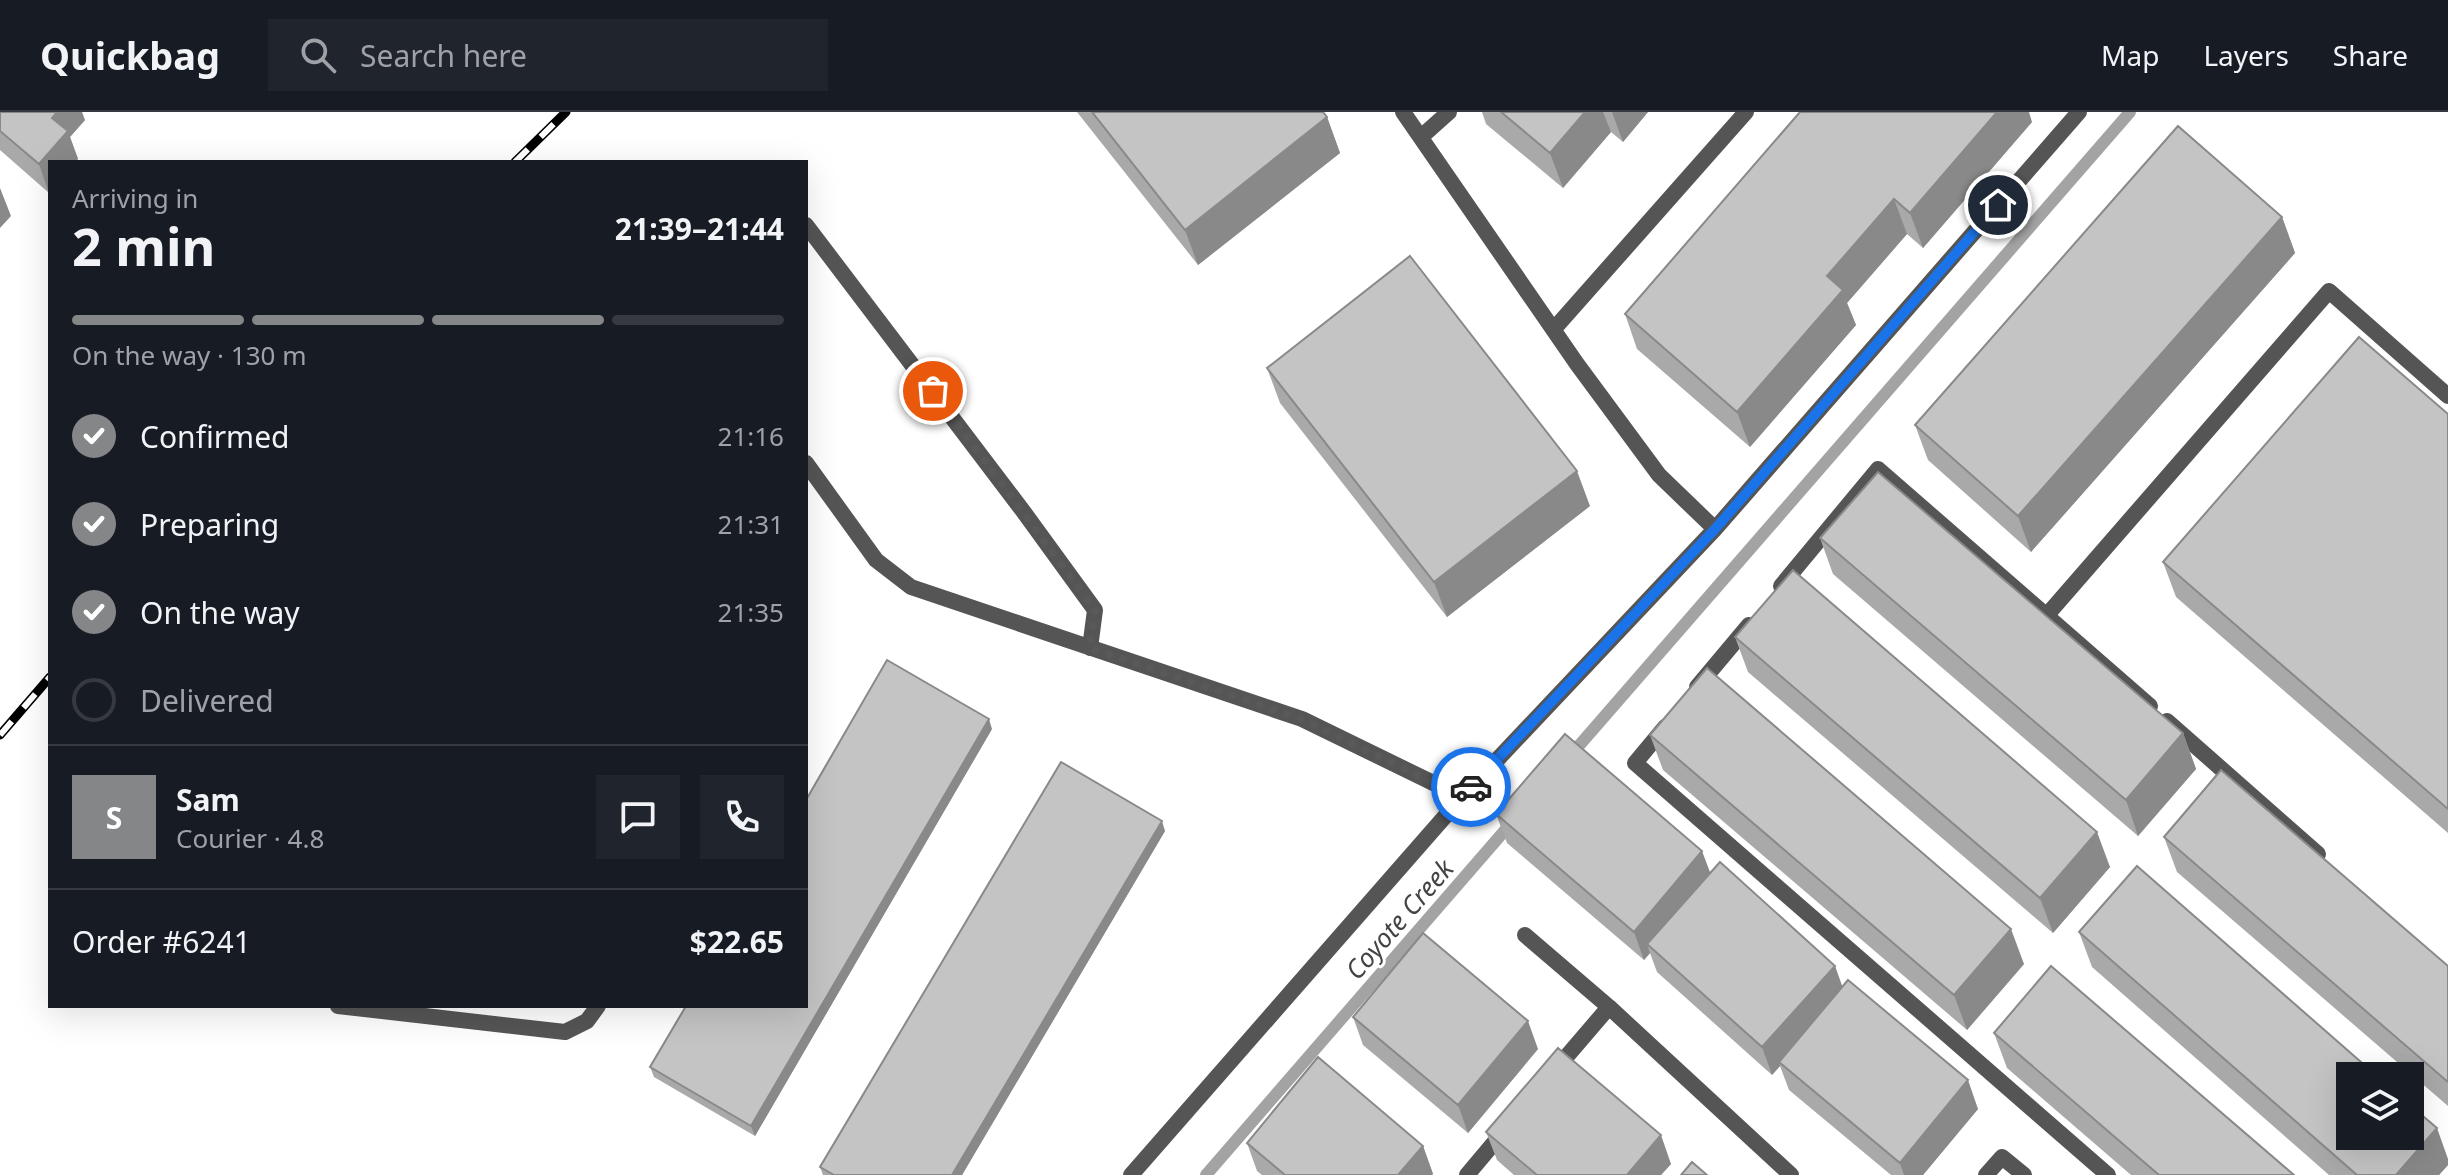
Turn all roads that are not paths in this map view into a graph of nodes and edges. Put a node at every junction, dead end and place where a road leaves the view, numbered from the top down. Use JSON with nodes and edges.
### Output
{"nodes":[{"id":1,"x":1403,"y":112,"type":"edge"},
{"id":2,"x":1449,"y":112,"type":"edge"},
{"id":3,"x":1746,"y":112,"type":"edge"},
{"id":4,"x":2079,"y":112,"type":"edge"},
{"id":5,"x":1421,"y":137,"type":"junction"},
{"id":6,"x":808,"y":228,"type":"edge"},
{"id":7,"x":1554,"y":329,"type":"junction"},
{"id":8,"x":2448,"y":396,"type":"edge"},
{"id":9,"x":808,"y":466,"type":"edge"},
{"id":10,"x":1715,"y":529,"type":"junction"},
{"id":11,"x":2047,"y":615,"type":"junction"},
{"id":12,"x":1090,"y":648,"type":"junction"},
{"id":13,"x":1462,"y":797,"type":"junction"},
{"id":14,"x":2326,"y":861,"type":"edge"},
{"id":15,"x":1525,"y":935,"type":"dead end"},
{"id":16,"x":1609,"y":1007,"type":"junction"},
{"id":17,"x":355,"y":1008,"type":"edge"},
{"id":18,"x":597,"y":1008,"type":"edge"},
{"id":19,"x":1540,"y":1088,"type":"edge"},
{"id":20,"x":1511,"y":1123,"type":"edge"},
{"id":21,"x":1473,"y":1173,"type":"edge"},
{"id":22,"x":1131,"y":1175,"type":"edge"},
{"id":23,"x":1791,"y":1175,"type":"edge"},
{"id":24,"x":1986,"y":1175,"type":"edge"},
{"id":25,"x":2024,"y":1175,"type":"edge"},
{"id":26,"x":2108,"y":1175,"type":"edge"}],
"edges":[{"from":1,"to":5,"type":"lane"},
{"from":2,"to":5,"type":"lane"},
{"from":3,"to":7,"type":"lane"},
{"from":4,"to":10,"type":"lane"},
{"from":5,"to":7,"type":"lane"},
{"from":6,"to":12,"type":"lane"},
{"from":7,"to":10,"type":"lane"},
{"from":8,"to":11,"type":"lane"},
{"from":9,"to":12,"type":"lane"},
{"from":10,"to":13,"type":"lane"},
{"from":11,"to":14,"type":"lane"},
{"from":11,"to":26,"type":"lane"},
{"from":12,"to":13,"type":"lane"},
{"from":13,"to":22,"type":"lane"},
{"from":15,"to":16,"type":"lane"},
{"from":16,"to":19,"type":"lane"},
{"from":16,"to":23,"type":"lane"},
{"from":17,"to":18,"type":"lane"},
{"from":20,"to":21,"type":"lane"},
{"from":24,"to":25,"type":"lane"}]}
